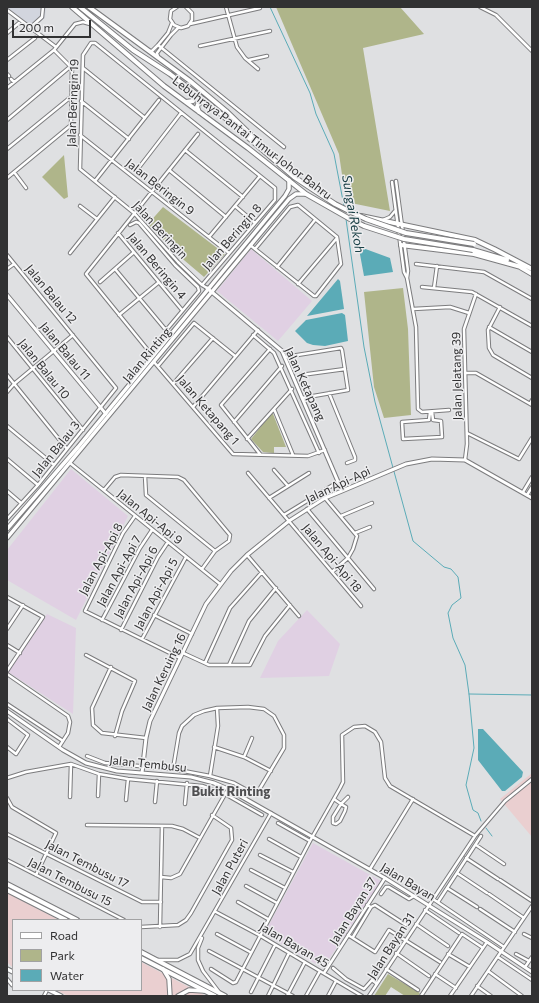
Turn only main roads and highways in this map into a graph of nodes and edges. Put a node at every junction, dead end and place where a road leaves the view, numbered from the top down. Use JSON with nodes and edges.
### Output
{"nodes":[{"id":1,"x":72,"y":7,"type":"edge"},
{"id":2,"x":80,"y":7,"type":"edge"},
{"id":3,"x":89,"y":7,"type":"edge"},
{"id":4,"x":190,"y":89,"type":"junction"},
{"id":5,"x":184,"y":101,"type":"junction"},
{"id":6,"x":208,"y":103,"type":"junction"},
{"id":7,"x":199,"y":113,"type":"junction"},
{"id":8,"x":288,"y":171,"type":"junction"},
{"id":9,"x":289,"y":179,"type":"junction"},
{"id":10,"x":306,"y":194,"type":"junction"},
{"id":11,"x":357,"y":215,"type":"junction"},
{"id":12,"x":402,"y":245,"type":"road end"},
{"id":13,"x":496,"y":250,"type":"junction"},
{"id":14,"x":521,"y":267,"type":"junction"},
{"id":15,"x":532,"y":269,"type":"edge"},
{"id":16,"x":532,"y":274,"type":"edge"},
{"id":17,"x":8,"y":531,"type":"edge"},
{"id":18,"x":7,"y":538,"type":"edge"},
{"id":19,"x":7,"y":884,"type":"edge"},
{"id":20,"x":7,"y":890,"type":"edge"},
{"id":21,"x":64,"y":919,"type":"edge"},
{"id":22,"x":76,"y":919,"type":"edge"},
{"id":23,"x":142,"y":953,"type":"edge"},
{"id":24,"x":142,"y":958,"type":"edge"},
{"id":25,"x":162,"y":968,"type":"junction"},
{"id":26,"x":50,"y":991,"type":"edge"},
{"id":27,"x":207,"y":992,"type":"junction"},
{"id":28,"x":224,"y":995,"type":"edge"},
{"id":29,"x":61,"y":996,"type":"edge"},
{"id":30,"x":170,"y":996,"type":"edge"},
{"id":31,"x":178,"y":996,"type":"edge"},
{"id":32,"x":215,"y":996,"type":"edge"}],
"edges":[{"from":1,"to":5,"type":"highway","name":"Lebuhraya Pantai Timur Johor Bahru"},
{"from":2,"to":4,"type":"highway","name":"Lebuhraya Pantai Timur Johor Bahru"},
{"from":3,"to":8,"type":"highway"},
{"from":4,"to":5,"type":"highway"},
{"from":4,"to":6,"type":"highway","name":"Lebuhraya Pantai Timur Johor Bahru"},
{"from":5,"to":7,"type":"highway","name":"Lebuhraya Pantai Timur Johor Bahru"},
{"from":6,"to":7,"type":"highway"},
{"from":6,"to":8,"type":"highway","name":"Lebuhraya Pantai Timur Johor Bahru"},
{"from":7,"to":9,"type":"highway","name":"Lebuhraya Pantai Timur Johor Bahru"},
{"from":8,"to":11,"type":"highway","name":"Lebuhraya Pantai Timur Johor Bahru","bridge":true},
{"from":9,"to":10,"type":"highway","name":"Lebuhraya Pantai Timur Johor Bahru"},
{"from":9,"to":17,"type":"main road","name":"Jalan Rinting"},
{"from":10,"to":14,"type":"highway","name":"Lebuhraya Pantai Timur Johor Bahru","bridge":true},
{"from":10,"to":17,"type":"main road","name":"Jalan Rinting"},
{"from":11,"to":13,"type":"highway","name":"Lebuhraya Pantai Timur Johor Bahru","bridge":true},
{"from":11,"to":13,"type":"highway"},
{"from":12,"to":14,"type":"highway"},
{"from":13,"to":15,"type":"highway","name":"Lebuhraya Pantai Timur Johor Bahru"},
{"from":14,"to":16,"type":"highway","name":"Lebuhraya Pantai Timur Johor Bahru"},
{"from":17,"to":18,"type":"main road","name":"Jalan Rinting"},
{"from":19,"to":22,"type":"highway"},
{"from":20,"to":21,"type":"highway"},
{"from":23,"to":28,"type":"highway"},
{"from":24,"to":25,"type":"highway"},
{"from":25,"to":27,"type":"highway"},
{"from":25,"to":30,"type":"main road"},
{"from":26,"to":29,"type":"main road"},
{"from":27,"to":31,"type":"main road"},
{"from":27,"to":32,"type":"highway"}]}
